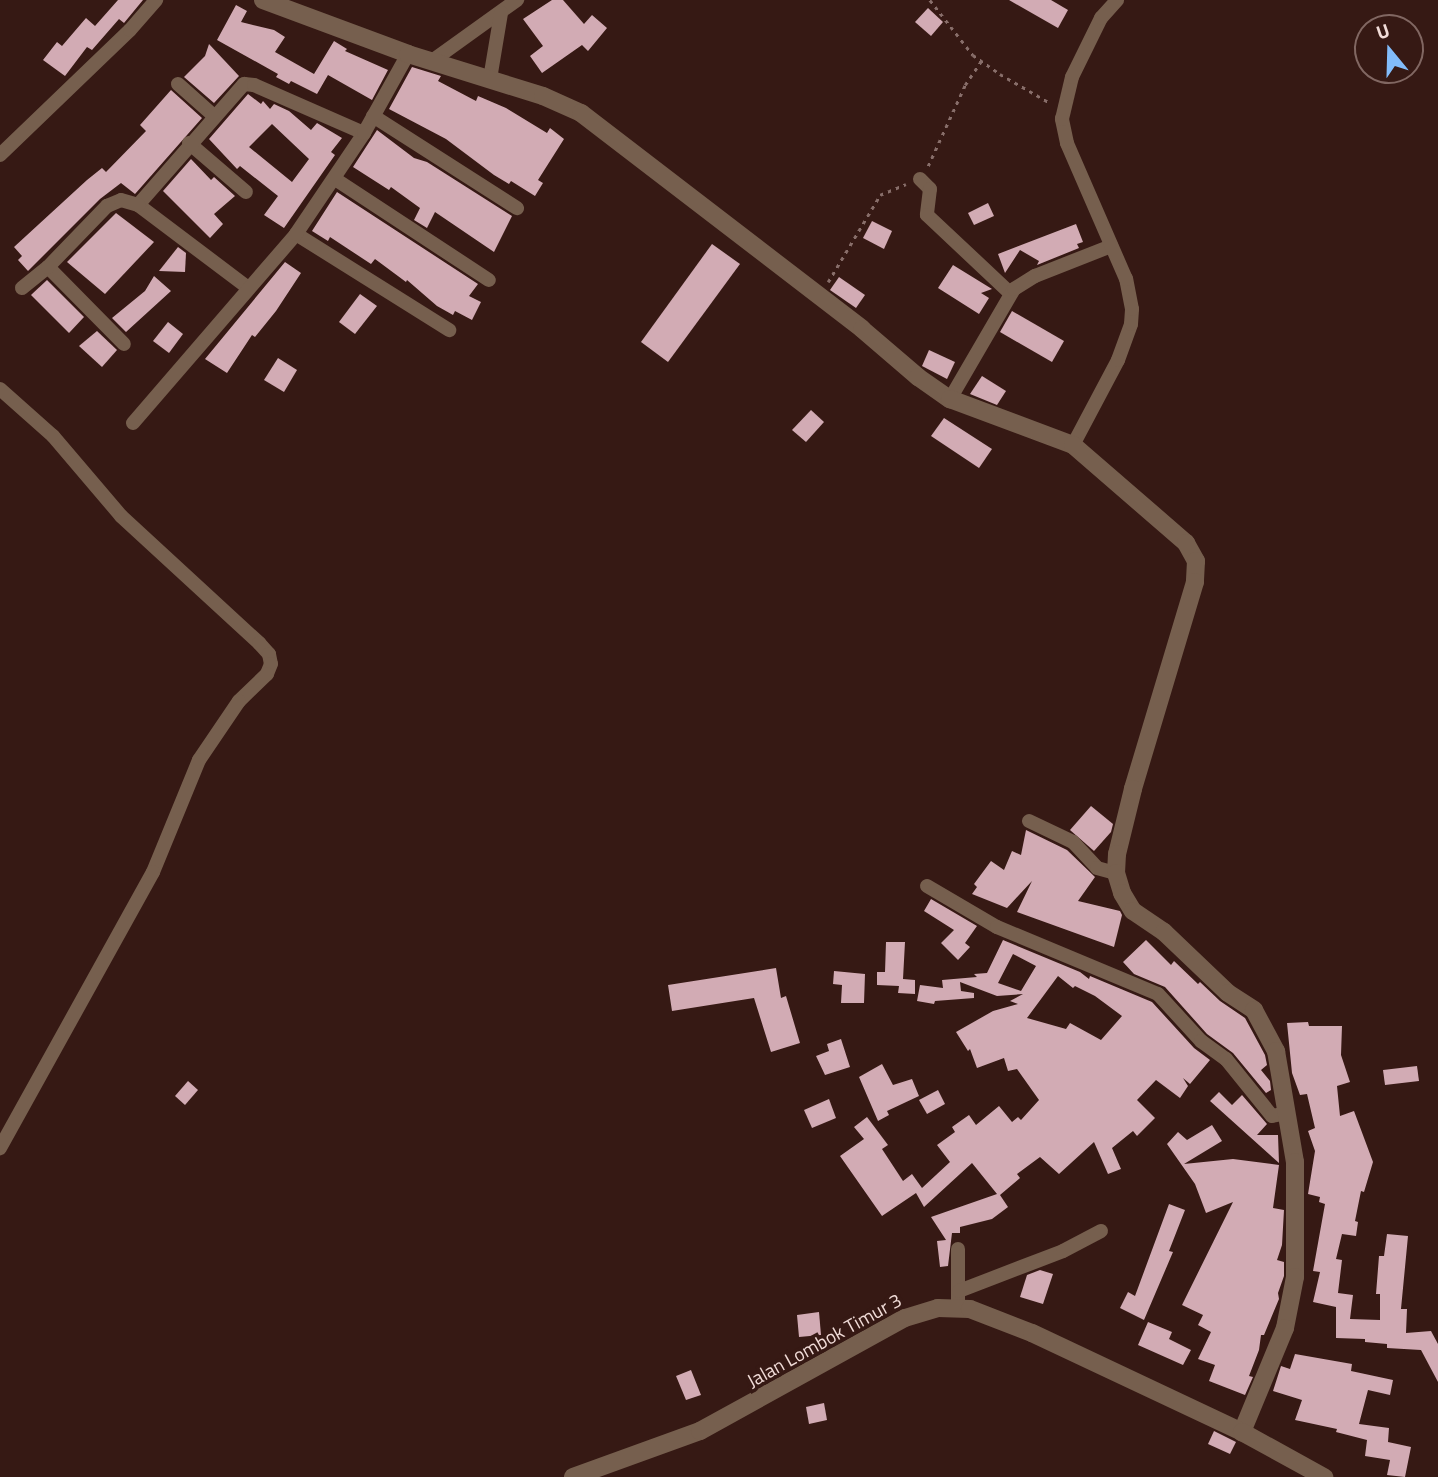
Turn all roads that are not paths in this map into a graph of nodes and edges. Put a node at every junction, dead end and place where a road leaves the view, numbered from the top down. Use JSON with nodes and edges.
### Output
{"nodes":[{"id":1,"x":156,"y":0,"type":"edge"},
{"id":2,"x":263,"y":0,"type":"edge"},
{"id":3,"x":517,"y":0,"type":"edge"},
{"id":4,"x":1117,"y":0,"type":"edge"},
{"id":5,"x":501,"y":13,"type":"junction"},
{"id":6,"x":408,"y":54,"type":"junction"},
{"id":7,"x":432,"y":61,"type":"junction"},
{"id":8,"x":490,"y":79,"type":"junction"},
{"id":9,"x":178,"y":84,"type":"dead end"},
{"id":10,"x":214,"y":116,"type":"junction"},
{"id":11,"x":373,"y":116,"type":"junction"},
{"id":12,"x":364,"y":133,"type":"junction"},
{"id":13,"x":189,"y":143,"type":"junction"},
{"id":14,"x":0,"y":155,"type":"edge"},
{"id":15,"x":335,"y":179,"type":"junction"},
{"id":16,"x":920,"y":179,"type":"road end"},
{"id":17,"x":246,"y":192,"type":"dead end"},
{"id":18,"x":138,"y":205,"type":"junction"},
{"id":19,"x":517,"y":208,"type":"dead end"},
{"id":20,"x":296,"y":233,"type":"junction"},
{"id":21,"x":1111,"y":246,"type":"junction"},
{"id":22,"x":48,"y":267,"type":"junction"},
{"id":23,"x":489,"y":280,"type":"dead end"},
{"id":24,"x":247,"y":287,"type":"junction"},
{"id":25,"x":22,"y":288,"type":"dead end"},
{"id":26,"x":1010,"y":293,"type":"junction"},
{"id":27,"x":449,"y":330,"type":"dead end"},
{"id":28,"x":124,"y":344,"type":"dead end"},
{"id":29,"x":0,"y":389,"type":"edge"},
{"id":30,"x":950,"y":399,"type":"junction"},
{"id":31,"x":133,"y":423,"type":"dead end"},
{"id":32,"x":1073,"y":445,"type":"junction"},
{"id":33,"x":1029,"y":821,"type":"dead end"},
{"id":34,"x":1116,"y":873,"type":"junction"},
{"id":35,"x":927,"y":886,"type":"dead end"},
{"id":36,"x":1288,"y":1113,"type":"junction"},
{"id":37,"x":0,"y":1148,"type":"edge"},
{"id":38,"x":1101,"y":1231,"type":"dead end"},
{"id":39,"x":958,"y":1249,"type":"dead end"},
{"id":40,"x":958,"y":1299,"type":"junction"},
{"id":41,"x":1242,"y":1432,"type":"junction"},
{"id":42,"x":573,"y":1477,"type":"edge"},
{"id":43,"x":1324,"y":1477,"type":"edge"}],
"edges":[{"from":1,"to":14,"type":"street"},
{"from":2,"to":6,"type":"street"},
{"from":3,"to":5,"type":"street"},
{"from":4,"to":21,"type":"street"},
{"from":5,"to":7,"type":"street"},
{"from":5,"to":8,"type":"street"},
{"from":6,"to":7,"type":"street"},
{"from":6,"to":11,"type":"street"},
{"from":7,"to":8,"type":"street"},
{"from":8,"to":30,"type":"street"},
{"from":9,"to":10,"type":"street"},
{"from":10,"to":12,"type":"street"},
{"from":10,"to":13,"type":"street"},
{"from":11,"to":12,"type":"street"},
{"from":11,"to":19,"type":"street"},
{"from":12,"to":15,"type":"street"},
{"from":13,"to":17,"type":"street"},
{"from":13,"to":18,"type":"street"},
{"from":15,"to":20,"type":"street"},
{"from":15,"to":23,"type":"street"},
{"from":16,"to":26,"type":"street"},
{"from":18,"to":22,"type":"street"},
{"from":18,"to":24,"type":"street"},
{"from":20,"to":24,"type":"street"},
{"from":20,"to":27,"type":"street"},
{"from":21,"to":26,"type":"street"},
{"from":21,"to":32,"type":"street"},
{"from":22,"to":25,"type":"street"},
{"from":22,"to":28,"type":"street"},
{"from":24,"to":31,"type":"street"},
{"from":26,"to":30,"type":"street"},
{"from":29,"to":37,"type":"street"},
{"from":30,"to":32,"type":"street"},
{"from":32,"to":34,"type":"street"},
{"from":33,"to":34,"type":"street"},
{"from":34,"to":36,"type":"street"},
{"from":35,"to":36,"type":"street"},
{"from":36,"to":41,"type":"street"},
{"from":38,"to":40,"type":"street"},
{"from":39,"to":40,"type":"street"},
{"from":40,"to":41,"type":"street","name":"Jalan Lombok Timur 3"},
{"from":40,"to":42,"type":"street","name":"Jalan Lombok Timur 3"},
{"from":41,"to":43,"type":"street","name":"Jalan Lombok Timur 3"}]}
